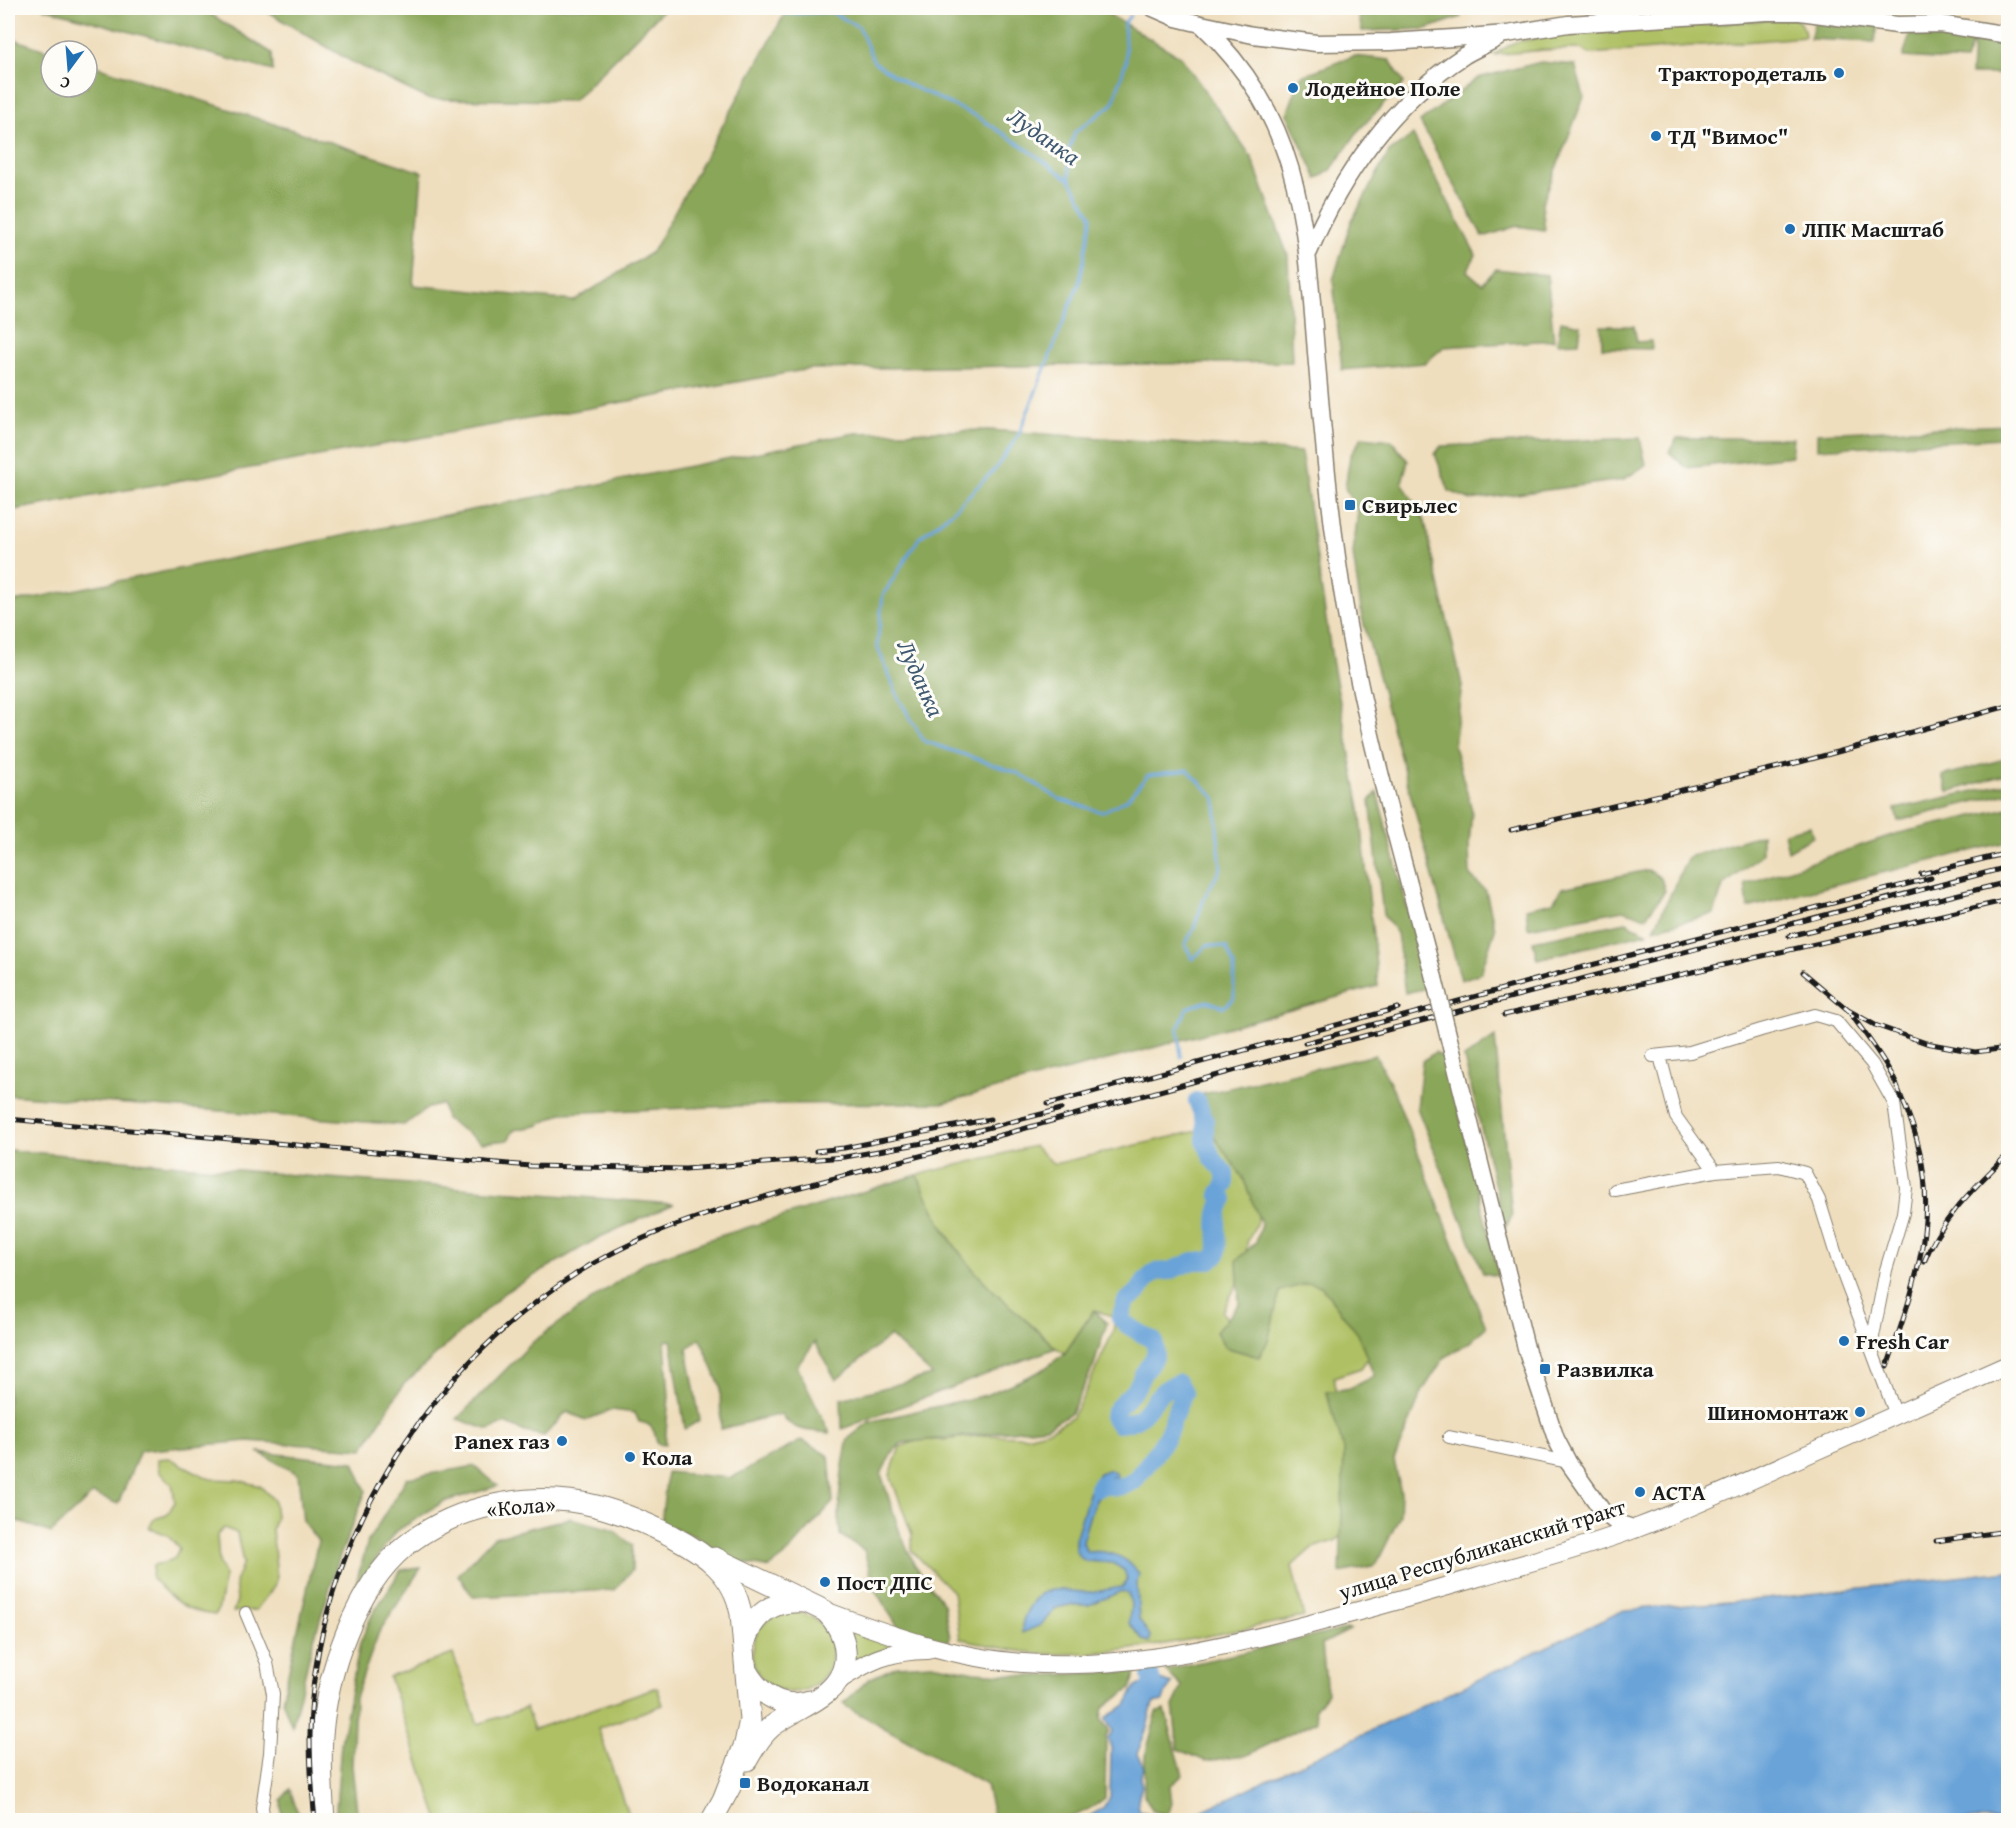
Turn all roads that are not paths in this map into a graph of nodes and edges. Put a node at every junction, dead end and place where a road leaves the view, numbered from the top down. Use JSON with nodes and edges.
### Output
{"nodes":[{"id":1,"x":1154,"y":8,"type":"edge"},
{"id":2,"x":1201,"y":24,"type":"junction"},
{"id":3,"x":1507,"y":34,"type":"junction"},
{"id":4,"x":2008,"y":35,"type":"edge"},
{"id":5,"x":1308,"y":252,"type":"junction"},
{"id":6,"x":1715,"y":1171,"type":"junction"},
{"id":7,"x":1615,"y":1190,"type":"dead end"},
{"id":8,"x":1870,"y":1347,"type":"junction"},
{"id":9,"x":2008,"y":1365,"type":"edge"},
{"id":10,"x":1896,"y":1415,"type":"junction"},
{"id":11,"x":1449,"y":1437,"type":"dead end"},
{"id":12,"x":1568,"y":1462,"type":"junction"},
{"id":13,"x":1604,"y":1513,"type":"junction"},
{"id":14,"x":1636,"y":1529,"type":"junction"},
{"id":15,"x":1594,"y":1544,"type":"junction"},
{"id":16,"x":696,"y":1549,"type":"junction"},
{"id":17,"x":805,"y":1602,"type":"junction"},
{"id":18,"x":825,"y":1611,"type":"junction"},
{"id":19,"x":246,"y":1613,"type":"dead end"},
{"id":20,"x":743,"y":1647,"type":"junction"},
{"id":21,"x":942,"y":1650,"type":"junction"},
{"id":22,"x":747,"y":1671,"type":"junction"},
{"id":23,"x":836,"y":1682,"type":"junction"},
{"id":24,"x":816,"y":1699,"type":"junction"},
{"id":25,"x":723,"y":1800,"type":"junction"},
{"id":26,"x":264,"y":1821,"type":"edge"},
{"id":27,"x":324,"y":1821,"type":"edge"},
{"id":28,"x":712,"y":1821,"type":"edge"}],
"edges":[{"from":1,"to":2,"type":"street"},
{"from":2,"to":3,"type":"street"},
{"from":2,"to":5,"type":"street"},
{"from":3,"to":4,"type":"street"},
{"from":3,"to":5,"type":"street"},
{"from":5,"to":12,"type":"street","bridge":true},
{"from":6,"to":7,"type":"street"},
{"from":6,"to":8,"type":"street"},
{"from":6,"to":8,"type":"street"},
{"from":8,"to":10,"type":"street"},
{"from":9,"to":10,"type":"main road","name":"улица Республиканский тракт"},
{"from":10,"to":14,"type":"main road","name":"улица Республиканский тракт"},
{"from":11,"to":12,"type":"street"},
{"from":12,"to":13,"type":"street"},
{"from":13,"to":14,"type":"street"},
{"from":13,"to":15,"type":"street"},
{"from":14,"to":15,"type":"main road","name":"улица Республиканский тракт"},
{"from":15,"to":21,"type":"main road","name":"улица Республиканский тракт"},
{"from":16,"to":17,"type":"highway"},
{"from":16,"to":20,"type":"highway","name":"«Кола»"},
{"from":16,"to":27,"type":"highway","name":"«Кола»"},
{"from":17,"to":18,"type":"highway"},
{"from":17,"to":20,"type":"highway"},
{"from":18,"to":21,"type":"main road"},
{"from":18,"to":23,"type":"highway"},
{"from":19,"to":26,"type":"street"},
{"from":20,"to":22,"type":"highway"},
{"from":21,"to":23,"type":"main road"},
{"from":22,"to":24,"type":"highway"},
{"from":22,"to":25,"type":"highway"},
{"from":23,"to":24,"type":"highway"},
{"from":24,"to":25,"type":"highway"},
{"from":25,"to":28,"type":"highway"}]}
